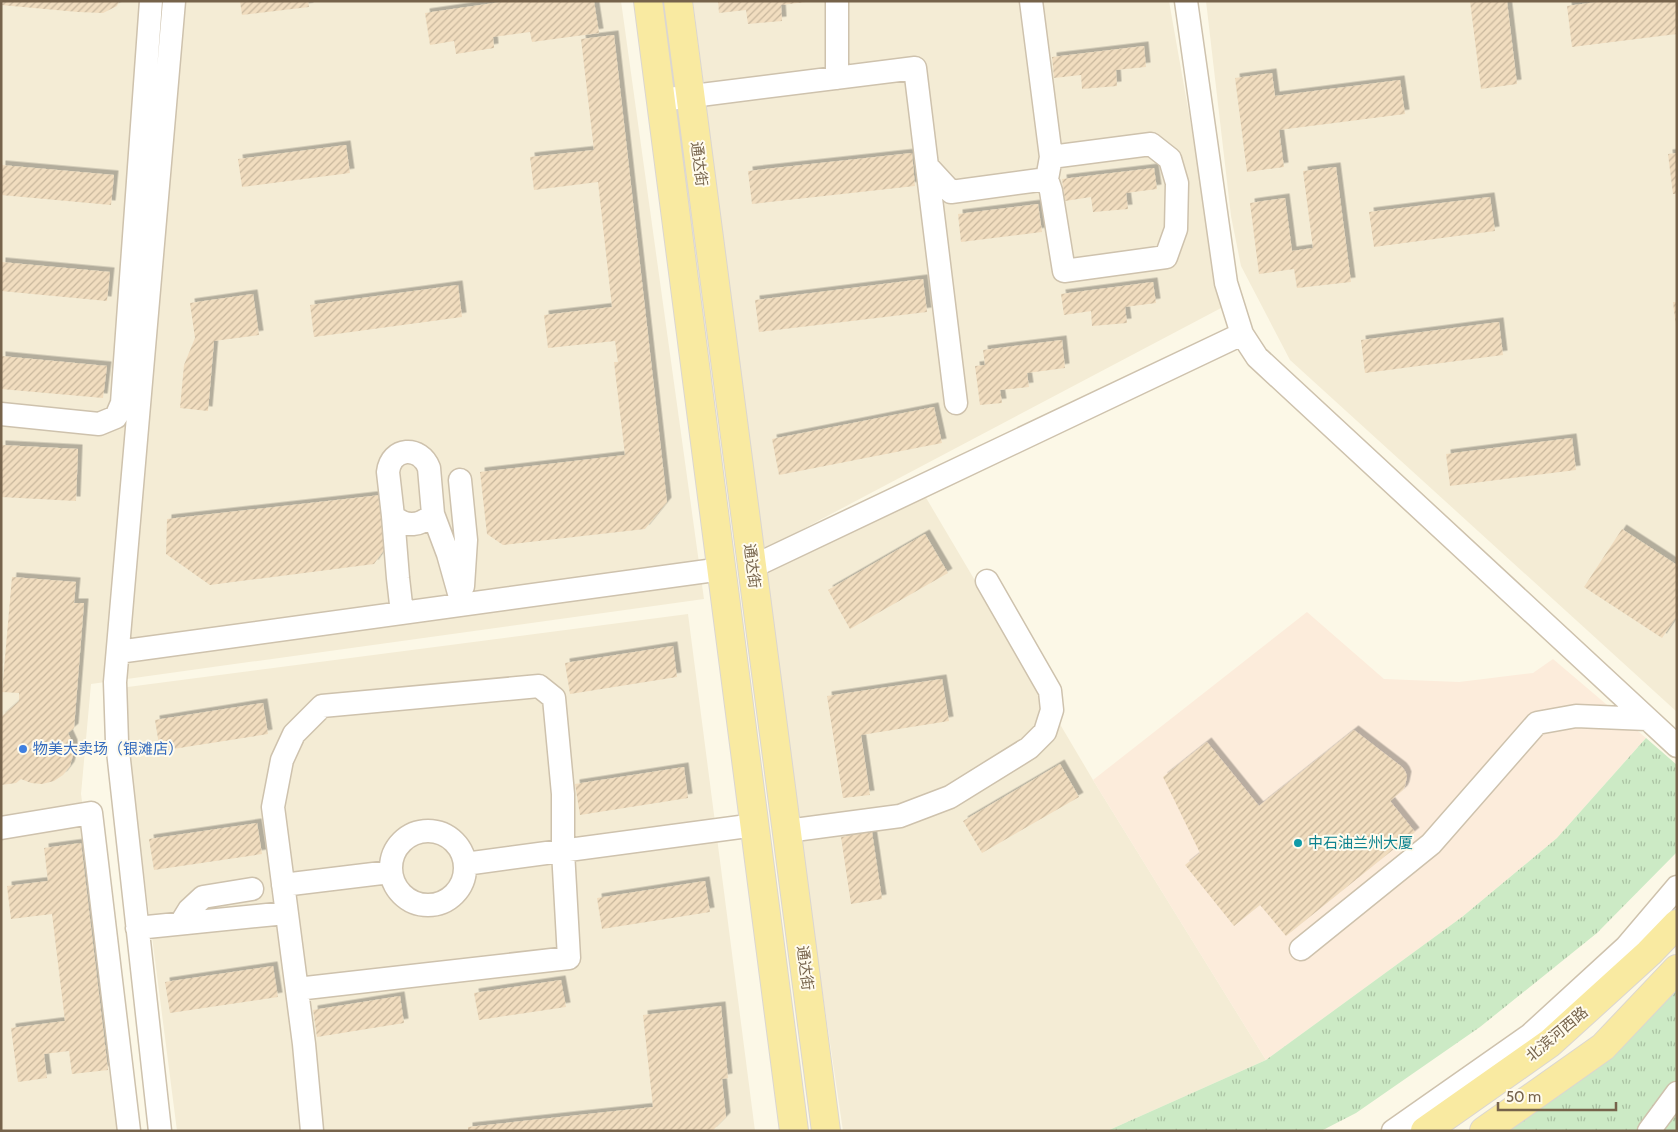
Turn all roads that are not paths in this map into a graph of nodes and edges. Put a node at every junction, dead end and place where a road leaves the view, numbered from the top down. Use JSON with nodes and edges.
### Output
{"nodes":[{"id":1,"x":151,"y":1,"type":"edge"},
{"id":2,"x":174,"y":1,"type":"edge"},
{"id":3,"x":648,"y":1,"type":"edge"},
{"id":4,"x":678,"y":1,"type":"edge"},
{"id":5,"x":837,"y":1,"type":"edge"},
{"id":6,"x":1031,"y":1,"type":"edge"},
{"id":7,"x":1186,"y":1,"type":"edge"},
{"id":8,"x":838,"y":78,"type":"junction"},
{"id":9,"x":690,"y":96,"type":"junction"},
{"id":10,"x":661,"y":100,"type":"junction"},
{"id":11,"x":1051,"y":157,"type":"junction"},
{"id":12,"x":927,"y":166,"type":"junction"},
{"id":13,"x":1046,"y":179,"type":"junction"},
{"id":14,"x":1242,"y":334,"type":"junction"},
{"id":15,"x":956,"y":403,"type":"dead end"},
{"id":16,"x":1,"y":414,"type":"edge"},
{"id":17,"x":460,"y":480,"type":"dead end"},
{"id":18,"x":433,"y":514,"type":"junction"},
{"id":19,"x":393,"y":516,"type":"junction"},
{"id":20,"x":752,"y":568,"type":"junction"},
{"id":21,"x":722,"y":569,"type":"junction"},
{"id":22,"x":987,"y":581,"type":"dead end"},
{"id":23,"x":462,"y":604,"type":"junction"},
{"id":24,"x":402,"y":613,"type":"junction"},
{"id":25,"x":118,"y":652,"type":"junction"},
{"id":26,"x":1648,"y":719,"type":"junction"},
{"id":27,"x":1677,"y":746,"type":"edge"},
{"id":28,"x":755,"y":825,"type":"junction"},
{"id":29,"x":1,"y":828,"type":"edge"},
{"id":30,"x":787,"y":831,"type":"junction"},
{"id":31,"x":564,"y":850,"type":"junction"},
{"id":32,"x":465,"y":864,"type":"junction"},
{"id":33,"x":390,"y":872,"type":"junction"},
{"id":34,"x":283,"y":885,"type":"junction"},
{"id":35,"x":1677,"y":887,"type":"edge"},
{"id":36,"x":252,"y":889,"type":"dead end"},
{"id":37,"x":286,"y":913,"type":"junction"},
{"id":38,"x":181,"y":923,"type":"junction"},
{"id":39,"x":1677,"y":924,"type":"edge"},
{"id":40,"x":137,"y":928,"type":"junction"},
{"id":41,"x":1301,"y":949,"type":"dead end"},
{"id":42,"x":1677,"y":969,"type":"edge"},
{"id":43,"x":297,"y":989,"type":"junction"},
{"id":44,"x":1677,"y":1092,"type":"edge"},
{"id":45,"x":129,"y":1131,"type":"edge"},
{"id":46,"x":160,"y":1131,"type":"edge"},
{"id":47,"x":312,"y":1131,"type":"edge"},
{"id":48,"x":794,"y":1131,"type":"edge"},
{"id":49,"x":826,"y":1131,"type":"edge"},
{"id":50,"x":1394,"y":1131,"type":"edge"},
{"id":51,"x":1425,"y":1131,"type":"edge"},
{"id":52,"x":1484,"y":1131,"type":"edge"},
{"id":53,"x":1649,"y":1131,"type":"edge"}],
"edges":[{"from":1,"to":16,"type":"street"},
{"from":2,"to":25,"type":"street"},
{"from":3,"to":10,"type":"main road","name":"通达街"},
{"from":4,"to":9,"type":"main road","name":"通达街"},
{"from":5,"to":8,"type":"street"},
{"from":6,"to":11,"type":"street"},
{"from":7,"to":14,"type":"street"},
{"from":8,"to":9,"type":"street"},
{"from":8,"to":12,"type":"street"},
{"from":9,"to":10,"type":"street"},
{"from":9,"to":20,"type":"main road","name":"通达街"},
{"from":10,"to":21,"type":"main road","name":"通达街"},
{"from":11,"to":13,"type":"street"},
{"from":11,"to":13,"type":"street"},
{"from":12,"to":13,"type":"street"},
{"from":12,"to":15,"type":"street"},
{"from":14,"to":20,"type":"street"},
{"from":14,"to":26,"type":"street"},
{"from":17,"to":23,"type":"street"},
{"from":18,"to":19,"type":"street"},
{"from":18,"to":19,"type":"street"},
{"from":18,"to":23,"type":"street"},
{"from":19,"to":24,"type":"street"},
{"from":20,"to":30,"type":"main road","name":"通达街"},
{"from":21,"to":23,"type":"street"},
{"from":21,"to":28,"type":"main road","name":"通达街"},
{"from":22,"to":30,"type":"street"},
{"from":23,"to":24,"type":"street"},
{"from":24,"to":25,"type":"street"},
{"from":25,"to":40,"type":"street"},
{"from":26,"to":27,"type":"street"},
{"from":26,"to":41,"type":"street"},
{"from":28,"to":31,"type":"street"},
{"from":28,"to":48,"type":"main road","name":"通达街"},
{"from":29,"to":45,"type":"street"},
{"from":30,"to":49,"type":"main road","name":"通达街"},
{"from":31,"to":32,"type":"street"},
{"from":31,"to":34,"type":"street"},
{"from":31,"to":43,"type":"street"},
{"from":32,"to":33,"type":"street"},
{"from":32,"to":33,"type":"street"},
{"from":33,"to":34,"type":"street"},
{"from":34,"to":37,"type":"street"},
{"from":35,"to":50,"type":"street"},
{"from":36,"to":38,"type":"street"},
{"from":37,"to":38,"type":"street"},
{"from":37,"to":43,"type":"street"},
{"from":38,"to":40,"type":"street"},
{"from":39,"to":51,"type":"main road","name":"北滨河西路"},
{"from":40,"to":46,"type":"street"},
{"from":42,"to":52,"type":"main road"},
{"from":43,"to":47,"type":"street"},
{"from":44,"to":53,"type":"street"}]}
